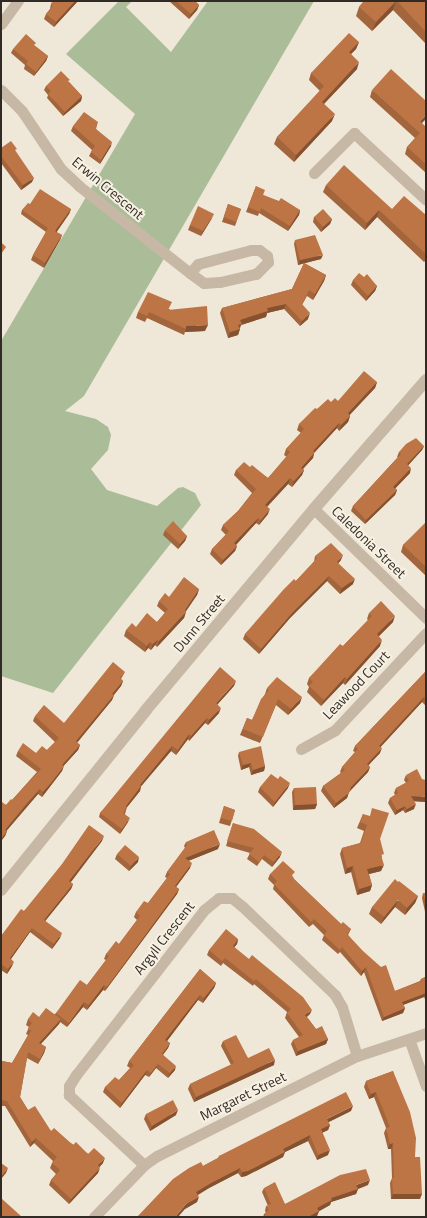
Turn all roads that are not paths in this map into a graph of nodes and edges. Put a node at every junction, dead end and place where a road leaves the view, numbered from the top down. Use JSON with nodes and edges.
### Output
{"nodes":[{"id":1,"x":18,"y":1,"type":"edge"},
{"id":2,"x":1,"y":24,"type":"edge"},
{"id":3,"x":1,"y":90,"type":"edge"},
{"id":4,"x":314,"y":173,"type":"dead end"},
{"id":5,"x":426,"y":200,"type":"edge"},
{"id":6,"x":190,"y":273,"type":"junction"},
{"id":7,"x":426,"y":380,"type":"edge"},
{"id":8,"x":314,"y":509,"type":"junction"},
{"id":9,"x":426,"y":618,"type":"edge"},
{"id":10,"x":426,"y":633,"type":"edge"},
{"id":11,"x":301,"y":749,"type":"dead end"},
{"id":12,"x":1,"y":890,"type":"edge"},
{"id":13,"x":426,"y":1033,"type":"edge"},
{"id":14,"x":409,"y":1040,"type":"junction"},
{"id":15,"x":357,"y":1056,"type":"junction"},
{"id":16,"x":426,"y":1086,"type":"edge"},
{"id":17,"x":144,"y":1165,"type":"junction"},
{"id":18,"x":94,"y":1217,"type":"edge"}],
"edges":[{"from":1,"to":2,"type":"street"},
{"from":3,"to":6,"type":"street","name":"Erwin Crescent"},
{"from":4,"to":5,"type":"street"},
{"from":6,"to":6,"type":"street","name":"Erwin Crescent"},
{"from":7,"to":8,"type":"street","name":"Dunn Street"},
{"from":8,"to":9,"type":"street","name":"Caledonia Street"},
{"from":8,"to":12,"type":"street","name":"Dunn Street"},
{"from":10,"to":11,"type":"street","name":"Leawood Court"},
{"from":13,"to":14,"type":"street","name":"Margaret Street"},
{"from":14,"to":15,"type":"street","name":"Margaret Street"},
{"from":14,"to":16,"type":"street"},
{"from":15,"to":17,"type":"street","name":"Margaret Street"},
{"from":15,"to":17,"type":"street","name":"Argyll Crescent"},
{"from":17,"to":18,"type":"street","name":"Margaret Street"}]}
